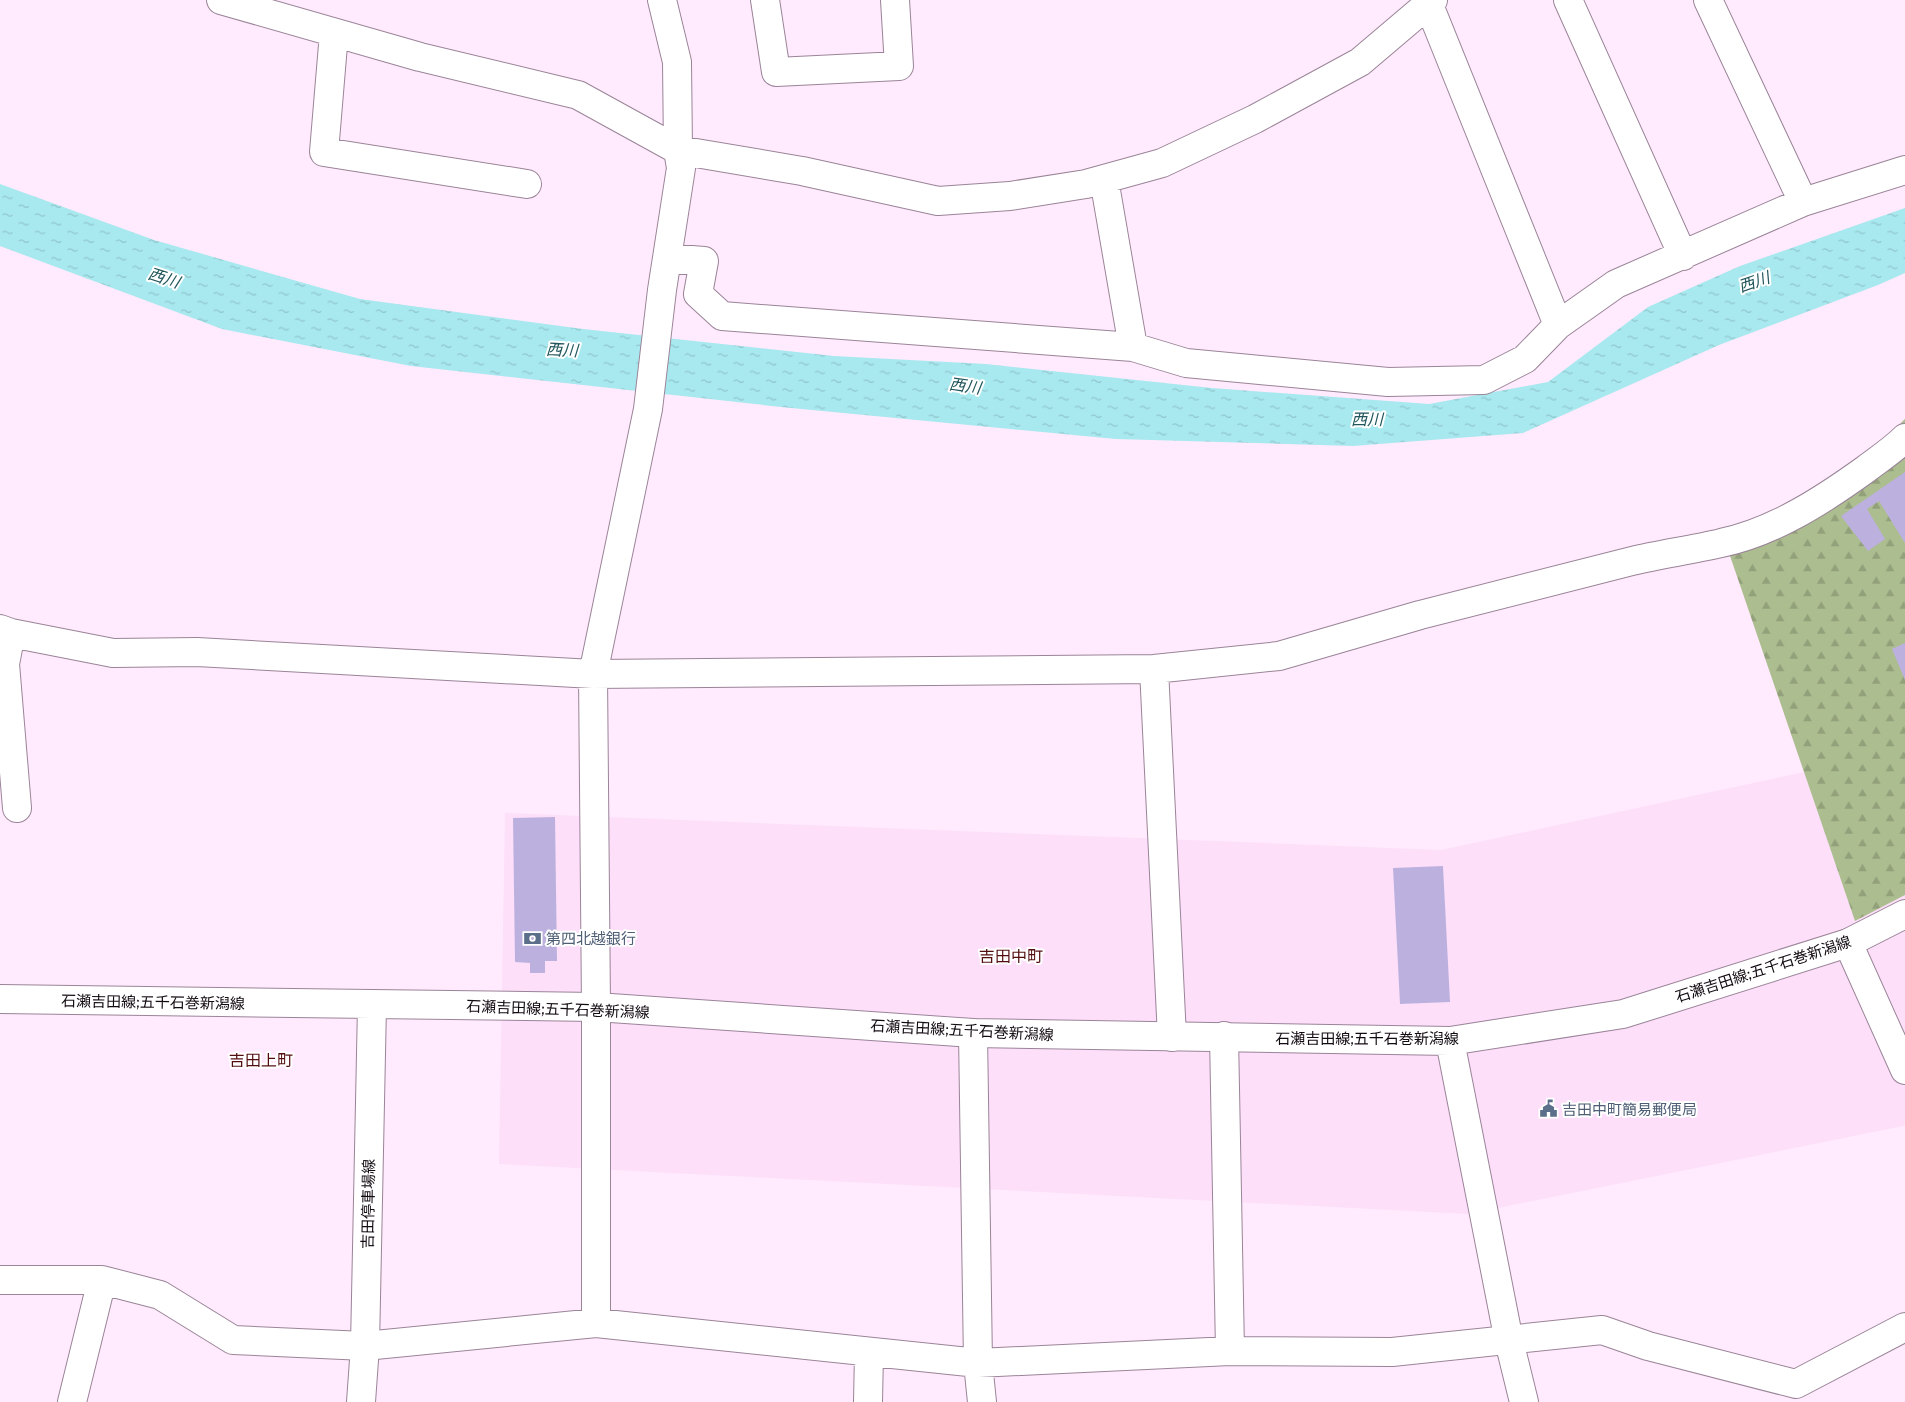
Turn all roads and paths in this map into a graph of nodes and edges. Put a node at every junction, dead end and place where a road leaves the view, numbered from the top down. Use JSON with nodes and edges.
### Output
{"nodes":[{"id":1,"x":221,"y":0,"type":"edge"},
{"id":2,"x":662,"y":0,"type":"edge"},
{"id":3,"x":765,"y":0,"type":"edge"},
{"id":4,"x":895,"y":0,"type":"edge"},
{"id":5,"x":1568,"y":0,"type":"edge"},
{"id":6,"x":1708,"y":0,"type":"edge"},
{"id":7,"x":1418,"y":6,"type":"edge"},
{"id":8,"x":334,"y":32,"type":"junction"},
{"id":9,"x":678,"y":150,"type":"junction"},
{"id":10,"x":1905,"y":170,"type":"edge"},
{"id":11,"x":1104,"y":179,"type":"junction"},
{"id":12,"x":527,"y":184,"type":"dead end"},
{"id":13,"x":1803,"y":202,"type":"junction"},
{"id":14,"x":1682,"y":256,"type":"junction"},
{"id":15,"x":667,"y":258,"type":"junction"},
{"id":16,"x":1558,"y":325,"type":"junction"},
{"id":17,"x":1133,"y":347,"type":"junction"},
{"id":18,"x":1905,"y":438,"type":"edge"},
{"id":19,"x":6,"y":631,"type":"edge"},
{"id":20,"x":1154,"y":669,"type":"junction"},
{"id":21,"x":593,"y":674,"type":"junction"},
{"id":22,"x":17,"y":808,"type":"dead end"},
{"id":23,"x":1905,"y":914,"type":"edge"},
{"id":24,"x":1848,"y":943,"type":"junction"},
{"id":25,"x":0,"y":999,"type":"edge"},
{"id":26,"x":372,"y":1005,"type":"junction"},
{"id":27,"x":596,"y":1007,"type":"junction"},
{"id":28,"x":973,"y":1033,"type":"junction"},
{"id":29,"x":1224,"y":1036,"type":"junction"},
{"id":30,"x":1172,"y":1037,"type":"junction"},
{"id":31,"x":1450,"y":1041,"type":"junction"},
{"id":32,"x":1905,"y":1070,"type":"edge"},
{"id":33,"x":0,"y":1280,"type":"edge"},
{"id":34,"x":102,"y":1280,"type":"junction"},
{"id":35,"x":596,"y":1324,"type":"junction"},
{"id":36,"x":1905,"y":1327,"type":"edge"},
{"id":37,"x":1509,"y":1341,"type":"junction"},
{"id":38,"x":365,"y":1346,"type":"junction"},
{"id":39,"x":1230,"y":1351,"type":"junction"},
{"id":40,"x":869,"y":1353,"type":"junction"},
{"id":41,"x":978,"y":1363,"type":"junction"},
{"id":42,"x":72,"y":1402,"type":"edge"},
{"id":43,"x":361,"y":1402,"type":"edge"},
{"id":44,"x":868,"y":1402,"type":"edge"},
{"id":45,"x":982,"y":1402,"type":"edge"},
{"id":46,"x":1524,"y":1402,"type":"edge"}],
"edges":[{"from":1,"to":8,"type":"street"},
{"from":2,"to":9,"type":"street"},
{"from":3,"to":4,"type":"street"},
{"from":5,"to":14,"type":"street"},
{"from":6,"to":13,"type":"street"},
{"from":7,"to":11,"type":"street"},
{"from":7,"to":16,"type":"street"},
{"from":8,"to":9,"type":"street"},
{"from":8,"to":12,"type":"street"},
{"from":9,"to":11,"type":"street"},
{"from":9,"to":15,"type":"street"},
{"from":10,"to":13,"type":"street"},
{"from":11,"to":17,"type":"street"},
{"from":13,"to":14,"type":"street"},
{"from":14,"to":16,"type":"street"},
{"from":15,"to":17,"type":"street"},
{"from":15,"to":21,"type":"street"},
{"from":16,"to":17,"type":"street"},
{"from":18,"to":20,"type":"street"},
{"from":19,"to":21,"type":"street"},
{"from":19,"to":22,"type":"street"},
{"from":20,"to":21,"type":"street"},
{"from":20,"to":30,"type":"street"},
{"from":21,"to":27,"type":"street"},
{"from":23,"to":24,"type":"street","name":"石瀬吉田線;五千石巻新潟線"},
{"from":24,"to":31,"type":"street","name":"石瀬吉田線;五千石巻新潟線"},
{"from":24,"to":32,"type":"street"},
{"from":25,"to":26,"type":"street","name":"石瀬吉田線;五千石巻新潟線"},
{"from":26,"to":27,"type":"street","name":"石瀬吉田線;五千石巻新潟線"},
{"from":26,"to":38,"type":"street","name":"吉田停車場線"},
{"from":27,"to":28,"type":"street","name":"石瀬吉田線;五千石巻新潟線"},
{"from":27,"to":35,"type":"street"},
{"from":28,"to":30,"type":"street","name":"石瀬吉田線;五千石巻新潟線"},
{"from":28,"to":41,"type":"street"},
{"from":29,"to":30,"type":"street","name":"石瀬吉田線;五千石巻新潟線"},
{"from":29,"to":31,"type":"street","name":"石瀬吉田線;五千石巻新潟線"},
{"from":29,"to":39,"type":"street"},
{"from":31,"to":37,"type":"street"},
{"from":33,"to":34,"type":"street"},
{"from":34,"to":38,"type":"street"},
{"from":34,"to":42,"type":"street"},
{"from":35,"to":38,"type":"street"},
{"from":35,"to":40,"type":"street"},
{"from":36,"to":37,"type":"street"},
{"from":37,"to":39,"type":"street"},
{"from":37,"to":46,"type":"street"},
{"from":38,"to":43,"type":"street","name":"吉田停車場線"},
{"from":39,"to":41,"type":"street"},
{"from":40,"to":41,"type":"street"},
{"from":40,"to":44,"type":"street"},
{"from":41,"to":45,"type":"street"}]}
